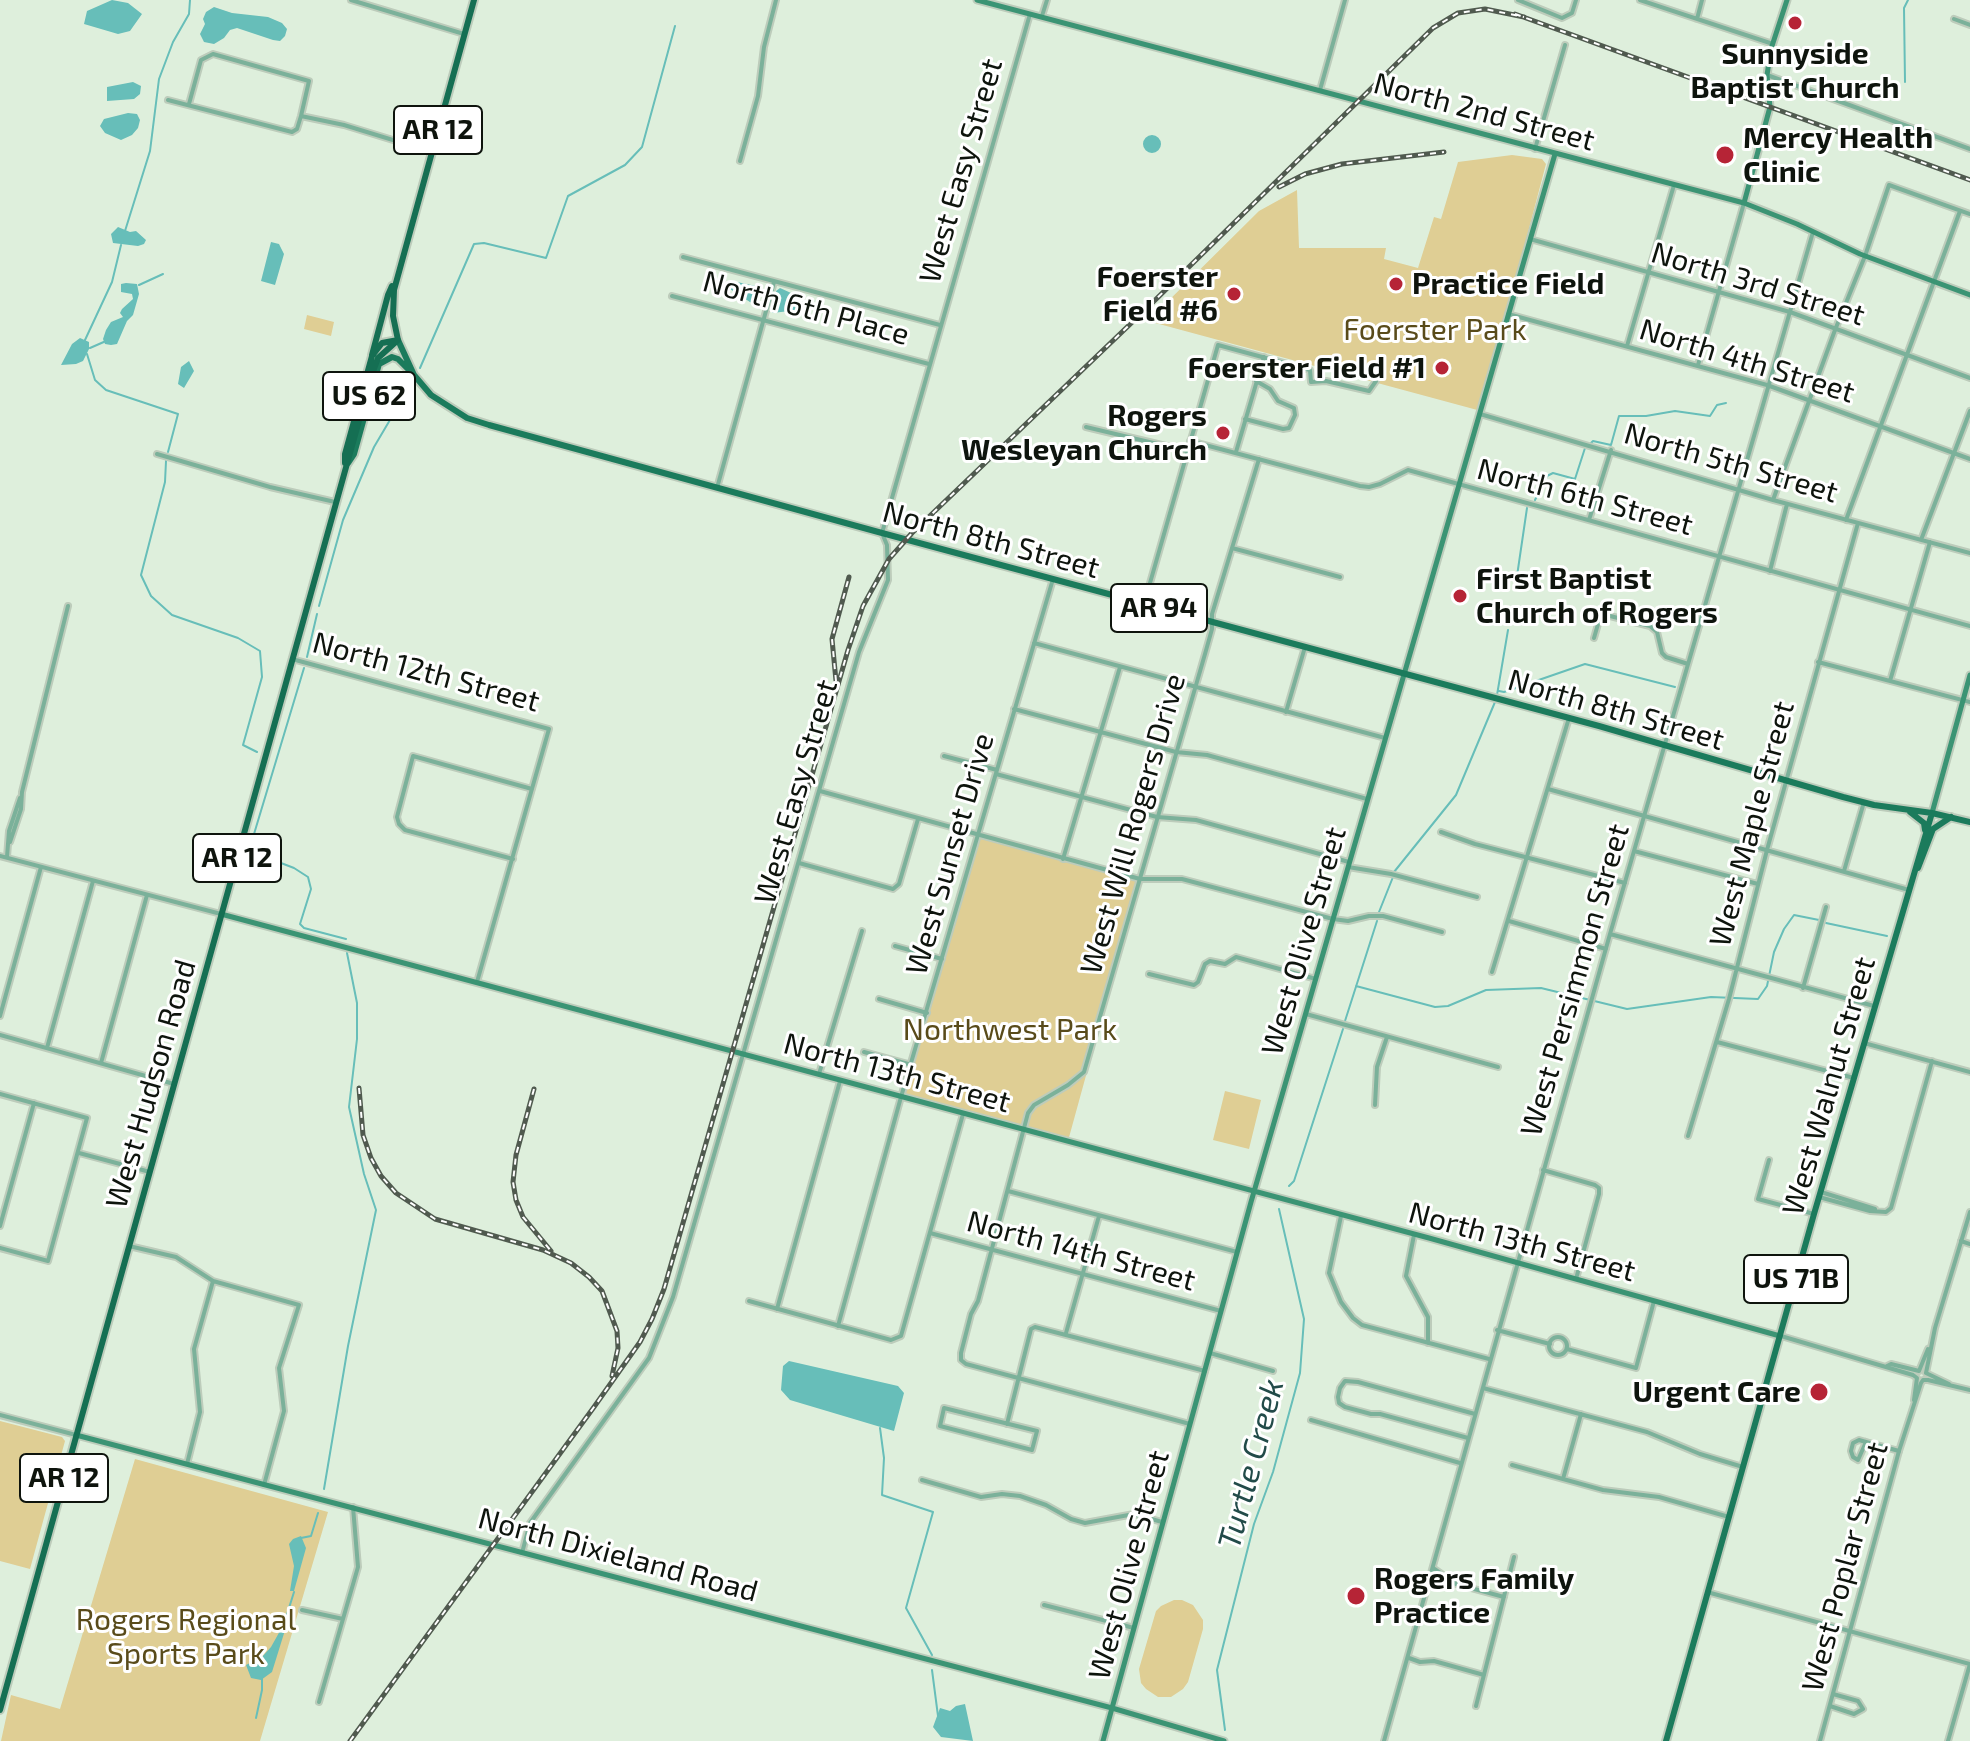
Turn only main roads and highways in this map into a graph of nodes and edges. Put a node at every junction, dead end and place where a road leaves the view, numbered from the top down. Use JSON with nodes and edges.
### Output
{"nodes":[{"id":1,"x":474,"y":0,"type":"edge"},
{"id":2,"x":977,"y":0,"type":"edge"},
{"id":3,"x":1787,"y":0,"type":"edge"},
{"id":4,"x":1555,"y":154,"type":"junction"},
{"id":5,"x":1744,"y":203,"type":"junction"},
{"id":6,"x":398,"y":275,"type":"junction"},
{"id":7,"x":1970,"y":295,"type":"edge"},
{"id":8,"x":398,"y":340,"type":"junction"},
{"id":9,"x":372,"y":356,"type":"junction"},
{"id":10,"x":414,"y":375,"type":"junction"},
{"id":11,"x":344,"y":470,"type":"junction"},
{"id":12,"x":1403,"y":673,"type":"junction"},
{"id":13,"x":1970,"y":675,"type":"edge"},
{"id":14,"x":1907,"y":810,"type":"junction"},
{"id":15,"x":1932,"y":813,"type":"junction"},
{"id":16,"x":1951,"y":817,"type":"junction"},
{"id":17,"x":1970,"y":822,"type":"edge"},
{"id":18,"x":1926,"y":832,"type":"junction"},
{"id":19,"x":1913,"y":875,"type":"junction"},
{"id":20,"x":221,"y":914,"type":"junction"},
{"id":21,"x":1254,"y":1192,"type":"junction"},
{"id":22,"x":1781,"y":1336,"type":"junction"},
{"id":23,"x":76,"y":1435,"type":"junction"},
{"id":24,"x":0,"y":1708,"type":"edge"},
{"id":25,"x":1112,"y":1708,"type":"junction"},
{"id":26,"x":1103,"y":1741,"type":"edge"},
{"id":27,"x":1224,"y":1741,"type":"edge"},
{"id":28,"x":1666,"y":1741,"type":"edge"}],
"edges":[{"from":1,"to":6,"type":"highway","number":"AR 12"},
{"from":2,"to":4,"type":"main road","name":"North 2nd Street"},
{"from":3,"to":5,"type":"main road"},
{"from":4,"to":5,"type":"main road","name":"North 2nd Street"},
{"from":4,"to":12,"type":"main road","name":"West Olive Street"},
{"from":5,"to":7,"type":"main road","name":"North 2nd Street"},
{"from":6,"to":8,"type":"highway","number":"AR 12"},
{"from":6,"to":9,"type":"highway","number":"AR 12"},
{"from":8,"to":9,"type":"highway"},
{"from":8,"to":10,"type":"main road","name":"North 8th Street","number":"AR 94"},
{"from":8,"to":11,"type":"highway","name":"West Hudson Road","number":"US 62"},
{"from":9,"to":11,"type":"highway","name":"West Hudson Road","number":"US 62"},
{"from":10,"to":11,"type":"main road","name":"West Hudson Road","number":"US 62"},
{"from":10,"to":12,"type":"main road","name":"North 8th Street","number":"AR 94"},
{"from":11,"to":20,"type":"highway","name":"West Hudson Road","number":"AR 12"},
{"from":12,"to":14,"type":"main road","name":"North 8th Street","number":"AR 94"},
{"from":12,"to":21,"type":"main road","name":"West Olive Street"},
{"from":13,"to":15,"type":"main road","name":"West Walnut Street"},
{"from":14,"to":15,"type":"main road","name":"North 8th Street","number":"AR 94"},
{"from":14,"to":18,"type":"main road"},
{"from":15,"to":16,"type":"main road","name":"North 8th Street"},
{"from":15,"to":18,"type":"main road","name":"West Walnut Street","number":"US 71B"},
{"from":16,"to":17,"type":"main road","name":"North 8th Street"},
{"from":16,"to":19,"type":"main road","number":"US 71B"},
{"from":18,"to":19,"type":"main road","name":"West Walnut Street","number":"US 71B"},
{"from":19,"to":22,"type":"main road","name":"West Walnut Street","number":"US 71B"},
{"from":20,"to":21,"type":"main road","name":"North 13th Street"},
{"from":20,"to":23,"type":"highway","name":"West Hudson Road","number":"AR 12"},
{"from":21,"to":22,"type":"main road","name":"North 13th Street"},
{"from":21,"to":25,"type":"main road","name":"West Olive Street"},
{"from":22,"to":28,"type":"main road","name":"West Walnut Street","number":"US 71B"},
{"from":23,"to":24,"type":"highway","name":"West Hudson Road","number":"AR 12"},
{"from":23,"to":25,"type":"main road","name":"North Dixieland Road"},
{"from":25,"to":26,"type":"main road","name":"West Olive Street"},
{"from":25,"to":27,"type":"main road","name":"North Dixieland Road"}]}
